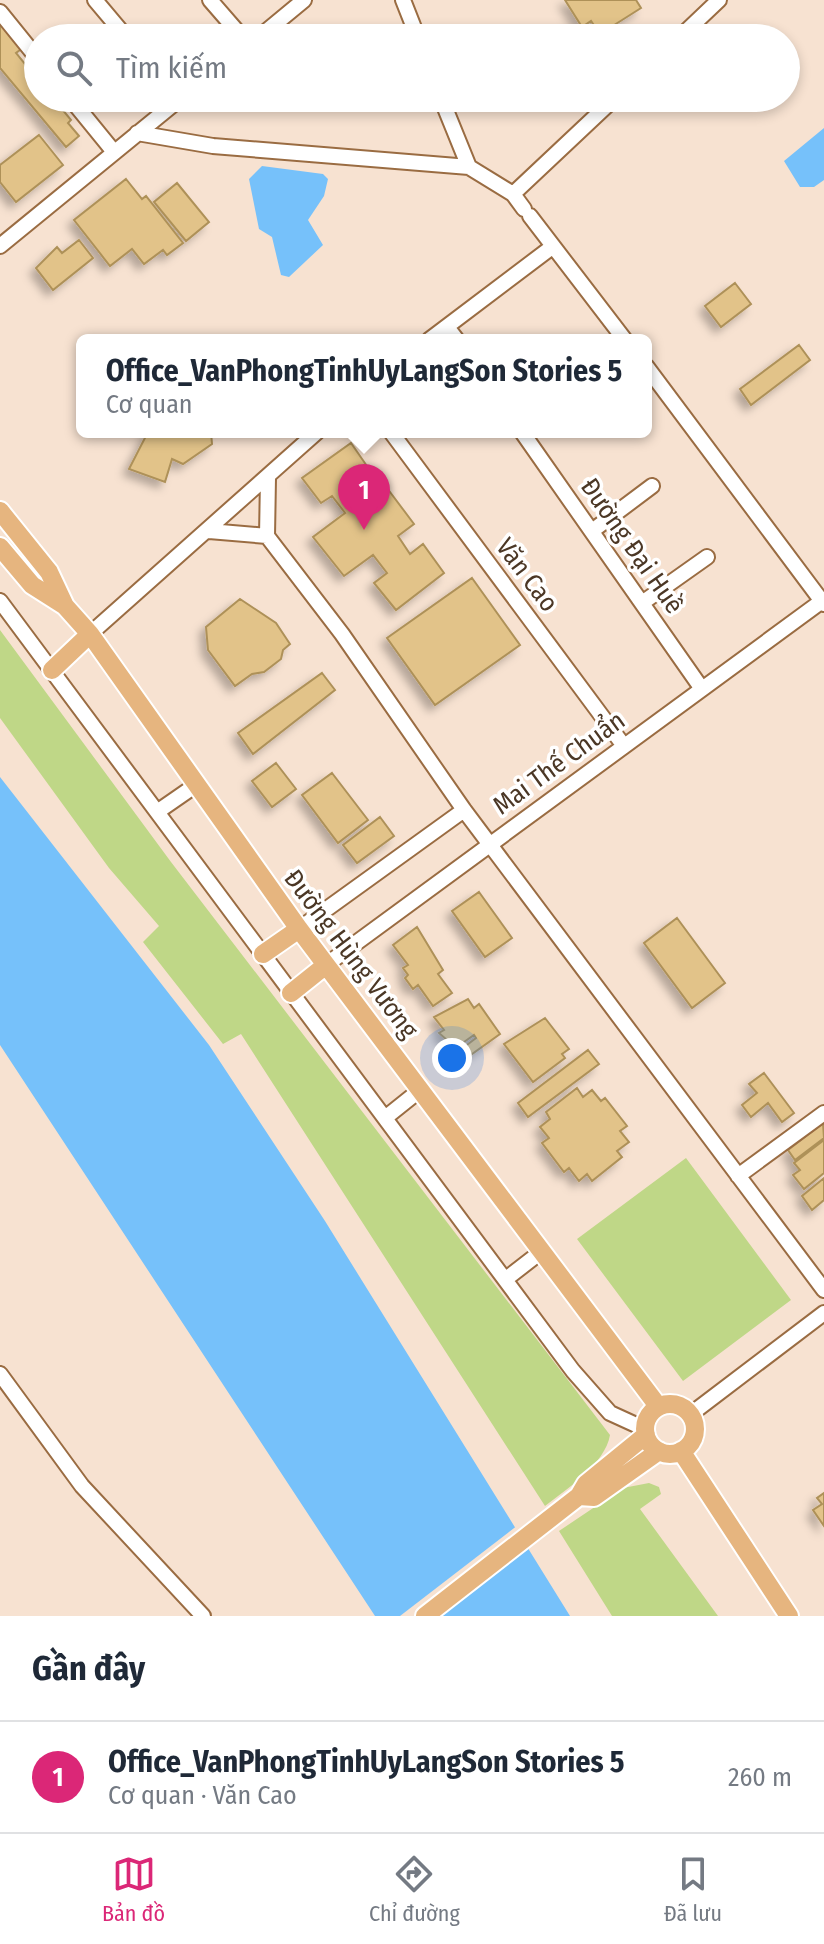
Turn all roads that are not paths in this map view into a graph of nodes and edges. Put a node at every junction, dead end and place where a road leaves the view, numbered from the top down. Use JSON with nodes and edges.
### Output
{"nodes":[{"id":1,"x":95,"y":0,"type":"edge"},
{"id":2,"x":210,"y":0,"type":"edge"},
{"id":3,"x":304,"y":0,"type":"edge"},
{"id":4,"x":403,"y":0,"type":"edge"},
{"id":5,"x":719,"y":0,"type":"edge"},
{"id":6,"x":0,"y":12,"type":"edge"},
{"id":7,"x":115,"y":24,"type":"edge"},
{"id":8,"x":231,"y":24,"type":"edge"},
{"id":9,"x":275,"y":24,"type":"edge"},
{"id":10,"x":412,"y":24,"type":"edge"},
{"id":11,"x":694,"y":24,"type":"edge"},
{"id":12,"x":24,"y":42,"type":"edge"},
{"id":13,"x":81,"y":112,"type":"edge"},
{"id":14,"x":163,"y":112,"type":"edge"},
{"id":15,"x":447,"y":112,"type":"edge"},
{"id":16,"x":600,"y":112,"type":"edge"},
{"id":17,"x":137,"y":133,"type":"junction"},
{"id":18,"x":114,"y":152,"type":"junction"},
{"id":19,"x":469,"y":167,"type":"junction"},
{"id":20,"x":513,"y":194,"type":"junction"},
{"id":21,"x":0,"y":246,"type":"edge"},
{"id":22,"x":552,"y":247,"type":"junction"},
{"id":23,"x":447,"y":327,"type":"junction"},
{"id":24,"x":437,"y":334,"type":"edge"},
{"id":25,"x":452,"y":334,"type":"edge"},
{"id":26,"x":620,"y":334,"type":"edge"},
{"id":27,"x":652,"y":374,"type":"edge"},
{"id":28,"x":311,"y":438,"type":"edge"},
{"id":29,"x":395,"y":438,"type":"edge"},
{"id":30,"x":526,"y":438,"type":"edge"},
{"id":31,"x":268,"y":478,"type":"junction"},
{"id":32,"x":652,"y":486,"type":"dead end"},
{"id":33,"x":0,"y":511,"type":"edge"},
{"id":34,"x":209,"y":531,"type":"junction"},
{"id":35,"x":592,"y":531,"type":"junction"},
{"id":36,"x":267,"y":536,"type":"junction"},
{"id":37,"x":0,"y":547,"type":"edge"},
{"id":38,"x":707,"y":557,"type":"dead end"},
{"id":39,"x":0,"y":601,"type":"edge"},
{"id":40,"x":642,"y":603,"type":"junction"},
{"id":41,"x":823,"y":603,"type":"edge"},
{"id":42,"x":65,"y":606,"type":"junction"},
{"id":43,"x":90,"y":634,"type":"junction"},
{"id":44,"x":52,"y":670,"type":"junction"},
{"id":45,"x":702,"y":689,"type":"junction"},
{"id":46,"x":624,"y":746,"type":"junction"},
{"id":47,"x":196,"y":785,"type":"junction"},
{"id":48,"x":464,"y":810,"type":"junction"},
{"id":49,"x":157,"y":812,"type":"junction"},
{"id":50,"x":490,"y":843,"type":"junction"},
{"id":51,"x":299,"y":929,"type":"junction"},
{"id":52,"x":263,"y":954,"type":"junction"},
{"id":53,"x":326,"y":965,"type":"junction"},
{"id":54,"x":291,"y":993,"type":"junction"},
{"id":55,"x":420,"y":1090,"type":"junction"},
{"id":56,"x":824,"y":1113,"type":"edge"},
{"id":57,"x":385,"y":1118,"type":"junction"},
{"id":58,"x":738,"y":1176,"type":"junction"},
{"id":59,"x":542,"y":1251,"type":"junction"},
{"id":60,"x":506,"y":1279,"type":"junction"},
{"id":61,"x":824,"y":1290,"type":"edge"},
{"id":62,"x":824,"y":1313,"type":"edge"},
{"id":63,"x":0,"y":1374,"type":"edge"},
{"id":64,"x":658,"y":1406,"type":"junction"},
{"id":65,"x":691,"y":1414,"type":"junction"},
{"id":66,"x":645,"y":1432,"type":"junction"},
{"id":67,"x":659,"y":1451,"type":"junction"},
{"id":68,"x":681,"y":1451,"type":"junction"},
{"id":69,"x":579,"y":1496,"type":"junction"},
{"id":70,"x":203,"y":1616,"type":"edge"},
{"id":71,"x":425,"y":1616,"type":"edge"},
{"id":72,"x":789,"y":1616,"type":"edge"}],
"edges":[{"from":1,"to":7,"type":"street"},
{"from":2,"to":8,"type":"street"},
{"from":3,"to":9,"type":"street"},
{"from":4,"to":10,"type":"street"},
{"from":5,"to":11,"type":"street"},
{"from":6,"to":12,"type":"street"},
{"from":13,"to":18,"type":"street"},
{"from":14,"to":17,"type":"street"},
{"from":15,"to":19,"type":"street"},
{"from":16,"to":20,"type":"street"},
{"from":17,"to":18,"type":"street"},
{"from":17,"to":19,"type":"street"},
{"from":18,"to":21,"type":"street"},
{"from":19,"to":20,"type":"street"},
{"from":20,"to":22,"type":"street"},
{"from":22,"to":23,"type":"street"},
{"from":22,"to":26,"type":"street"},
{"from":23,"to":24,"type":"street"},
{"from":23,"to":25,"type":"street"},
{"from":27,"to":41,"type":"street"},
{"from":28,"to":31,"type":"street"},
{"from":29,"to":46,"type":"street","name":"Văn Cao"},
{"from":30,"to":35,"type":"street","name":"Đường Đại Huề"},
{"from":31,"to":34,"type":"street"},
{"from":31,"to":36,"type":"street"},
{"from":32,"to":35,"type":"street"},
{"from":33,"to":42,"type":"main road","name":"Đường Hùng Vương"},
{"from":34,"to":36,"type":"street"},
{"from":34,"to":43,"type":"street"},
{"from":35,"to":40,"type":"street","name":"Đường Đại Huề"},
{"from":36,"to":48,"type":"street"},
{"from":37,"to":42,"type":"main road","name":"Đường Hùng Vương"},
{"from":38,"to":40,"type":"street"},
{"from":39,"to":44,"type":"street"},
{"from":40,"to":45,"type":"street","name":"Đường Đại Huề"},
{"from":41,"to":45,"type":"street","name":"Mai Thế Chuẩn"},
{"from":42,"to":43,"type":"main road","name":"Đường Hùng Vương"},
{"from":43,"to":44,"type":"main road"},
{"from":43,"to":47,"type":"main road","name":"Đường Hùng Vương"},
{"from":44,"to":49,"type":"street"},
{"from":45,"to":46,"type":"street","name":"Mai Thế Chuẩn"},
{"from":46,"to":50,"type":"street","name":"Mai Thế Chuẩn"},
{"from":47,"to":49,"type":"street"},
{"from":47,"to":51,"type":"main road","name":"Đường Hùng Vương"},
{"from":48,"to":50,"type":"street"},
{"from":48,"to":51,"type":"street","name":"Mai Thế Chuẩn"},
{"from":49,"to":52,"type":"street"},
{"from":50,"to":53,"type":"street","name":"Mai Thế Chuẩn"},
{"from":50,"to":58,"type":"street"},
{"from":51,"to":52,"type":"main road"},
{"from":51,"to":53,"type":"main road","name":"Đường Hùng Vương"},
{"from":52,"to":54,"type":"street"},
{"from":53,"to":54,"type":"main road"},
{"from":53,"to":55,"type":"main road","name":"Đường Hùng Vương"},
{"from":54,"to":57,"type":"street"},
{"from":55,"to":57,"type":"street"},
{"from":55,"to":59,"type":"main road","name":"Đường Hùng Vương"},
{"from":56,"to":58,"type":"street"},
{"from":57,"to":60,"type":"street"},
{"from":58,"to":61,"type":"street"},
{"from":59,"to":60,"type":"street"},
{"from":59,"to":64,"type":"main road","name":"Đường Hùng Vương"},
{"from":60,"to":66,"type":"street"},
{"from":62,"to":65,"type":"street"},
{"from":63,"to":70,"type":"street"},
{"from":64,"to":65,"type":"main road"},
{"from":64,"to":66,"type":"main road"},
{"from":65,"to":68,"type":"main road"},
{"from":66,"to":67,"type":"main road"},
{"from":66,"to":69,"type":"main road"},
{"from":67,"to":68,"type":"main road"},
{"from":67,"to":69,"type":"main road"},
{"from":68,"to":72,"type":"main road"},
{"from":69,"to":71,"type":"main road"}]}
